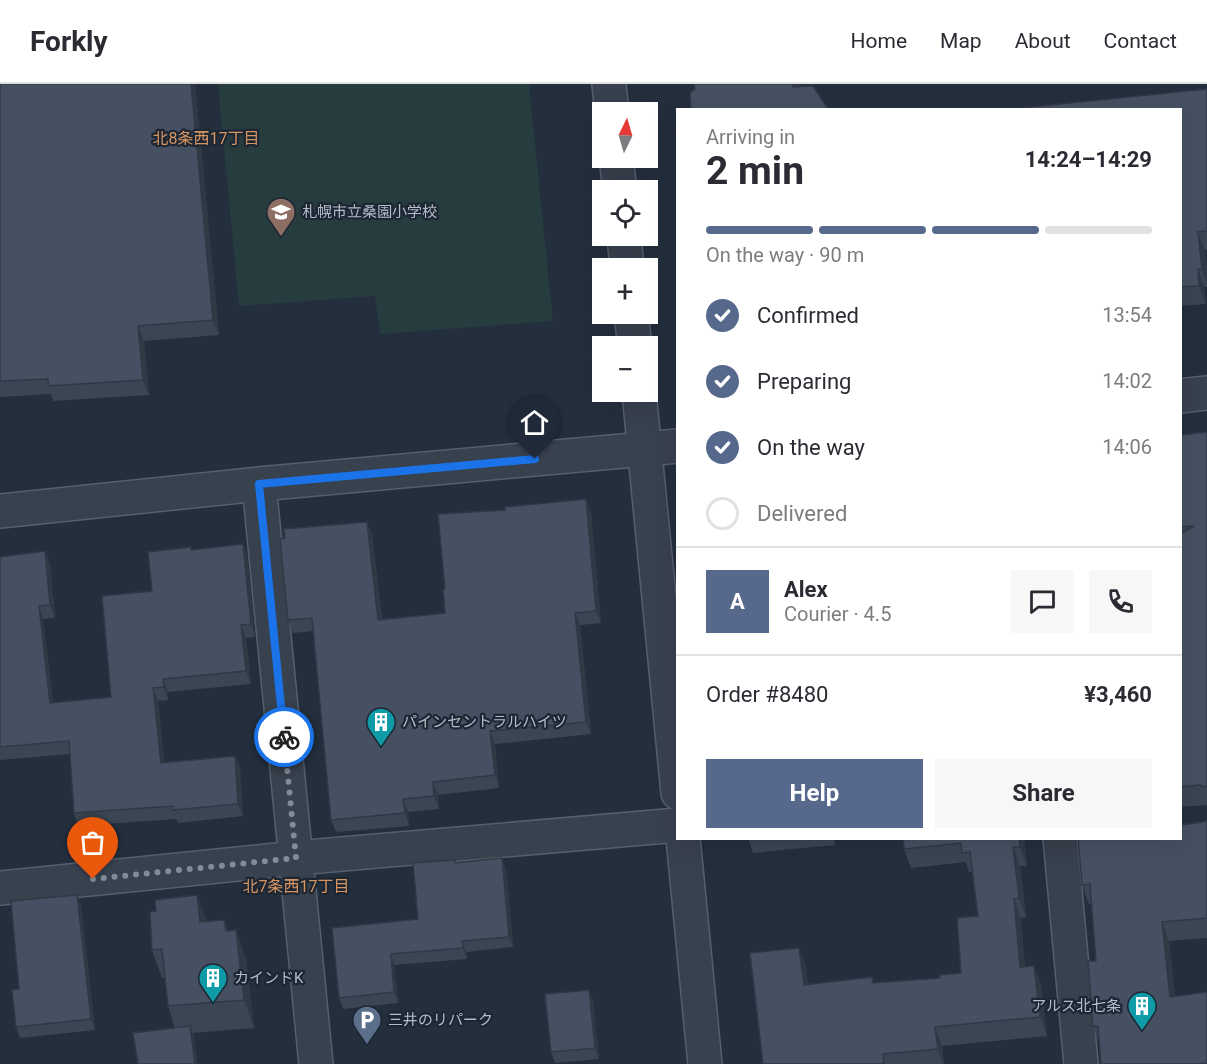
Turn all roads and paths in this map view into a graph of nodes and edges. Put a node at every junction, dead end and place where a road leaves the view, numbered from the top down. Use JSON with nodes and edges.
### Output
{"nodes":[{"id":1,"x":609,"y":84,"type":"edge"},
{"id":2,"x":611,"y":102,"type":"edge"},
{"id":3,"x":1207,"y":393,"type":"edge"},
{"id":4,"x":1182,"y":396,"type":"edge"},
{"id":5,"x":640,"y":402,"type":"edge"},
{"id":6,"x":676,"y":446,"type":"edge"},
{"id":7,"x":644,"y":449,"type":"junction"},
{"id":8,"x":259,"y":484,"type":"junction"},
{"id":9,"x":0,"y":511,"type":"edge"},
{"id":10,"x":676,"y":773,"type":"edge"},
{"id":11,"x":676,"y":825,"type":"edge"},
{"id":12,"x":682,"y":840,"type":"edge"},
{"id":13,"x":1060,"y":840,"type":"edge"},
{"id":14,"x":296,"y":858,"type":"junction"},
{"id":15,"x":0,"y":888,"type":"edge"},
{"id":16,"x":316,"y":1064,"type":"edge"},
{"id":17,"x":705,"y":1064,"type":"edge"},
{"id":18,"x":1081,"y":1064,"type":"edge"}],
"edges":[{"from":1,"to":2,"type":"street"},
{"from":3,"to":4,"type":"street"},
{"from":5,"to":7,"type":"street"},
{"from":6,"to":7,"type":"street"},
{"from":7,"to":8,"type":"street"},
{"from":7,"to":10,"type":"street"},
{"from":8,"to":9,"type":"street"},
{"from":8,"to":14,"type":"street"},
{"from":11,"to":14,"type":"street"},
{"from":12,"to":17,"type":"street"},
{"from":13,"to":18,"type":"street"},
{"from":14,"to":15,"type":"street"},
{"from":14,"to":16,"type":"street"}]}
